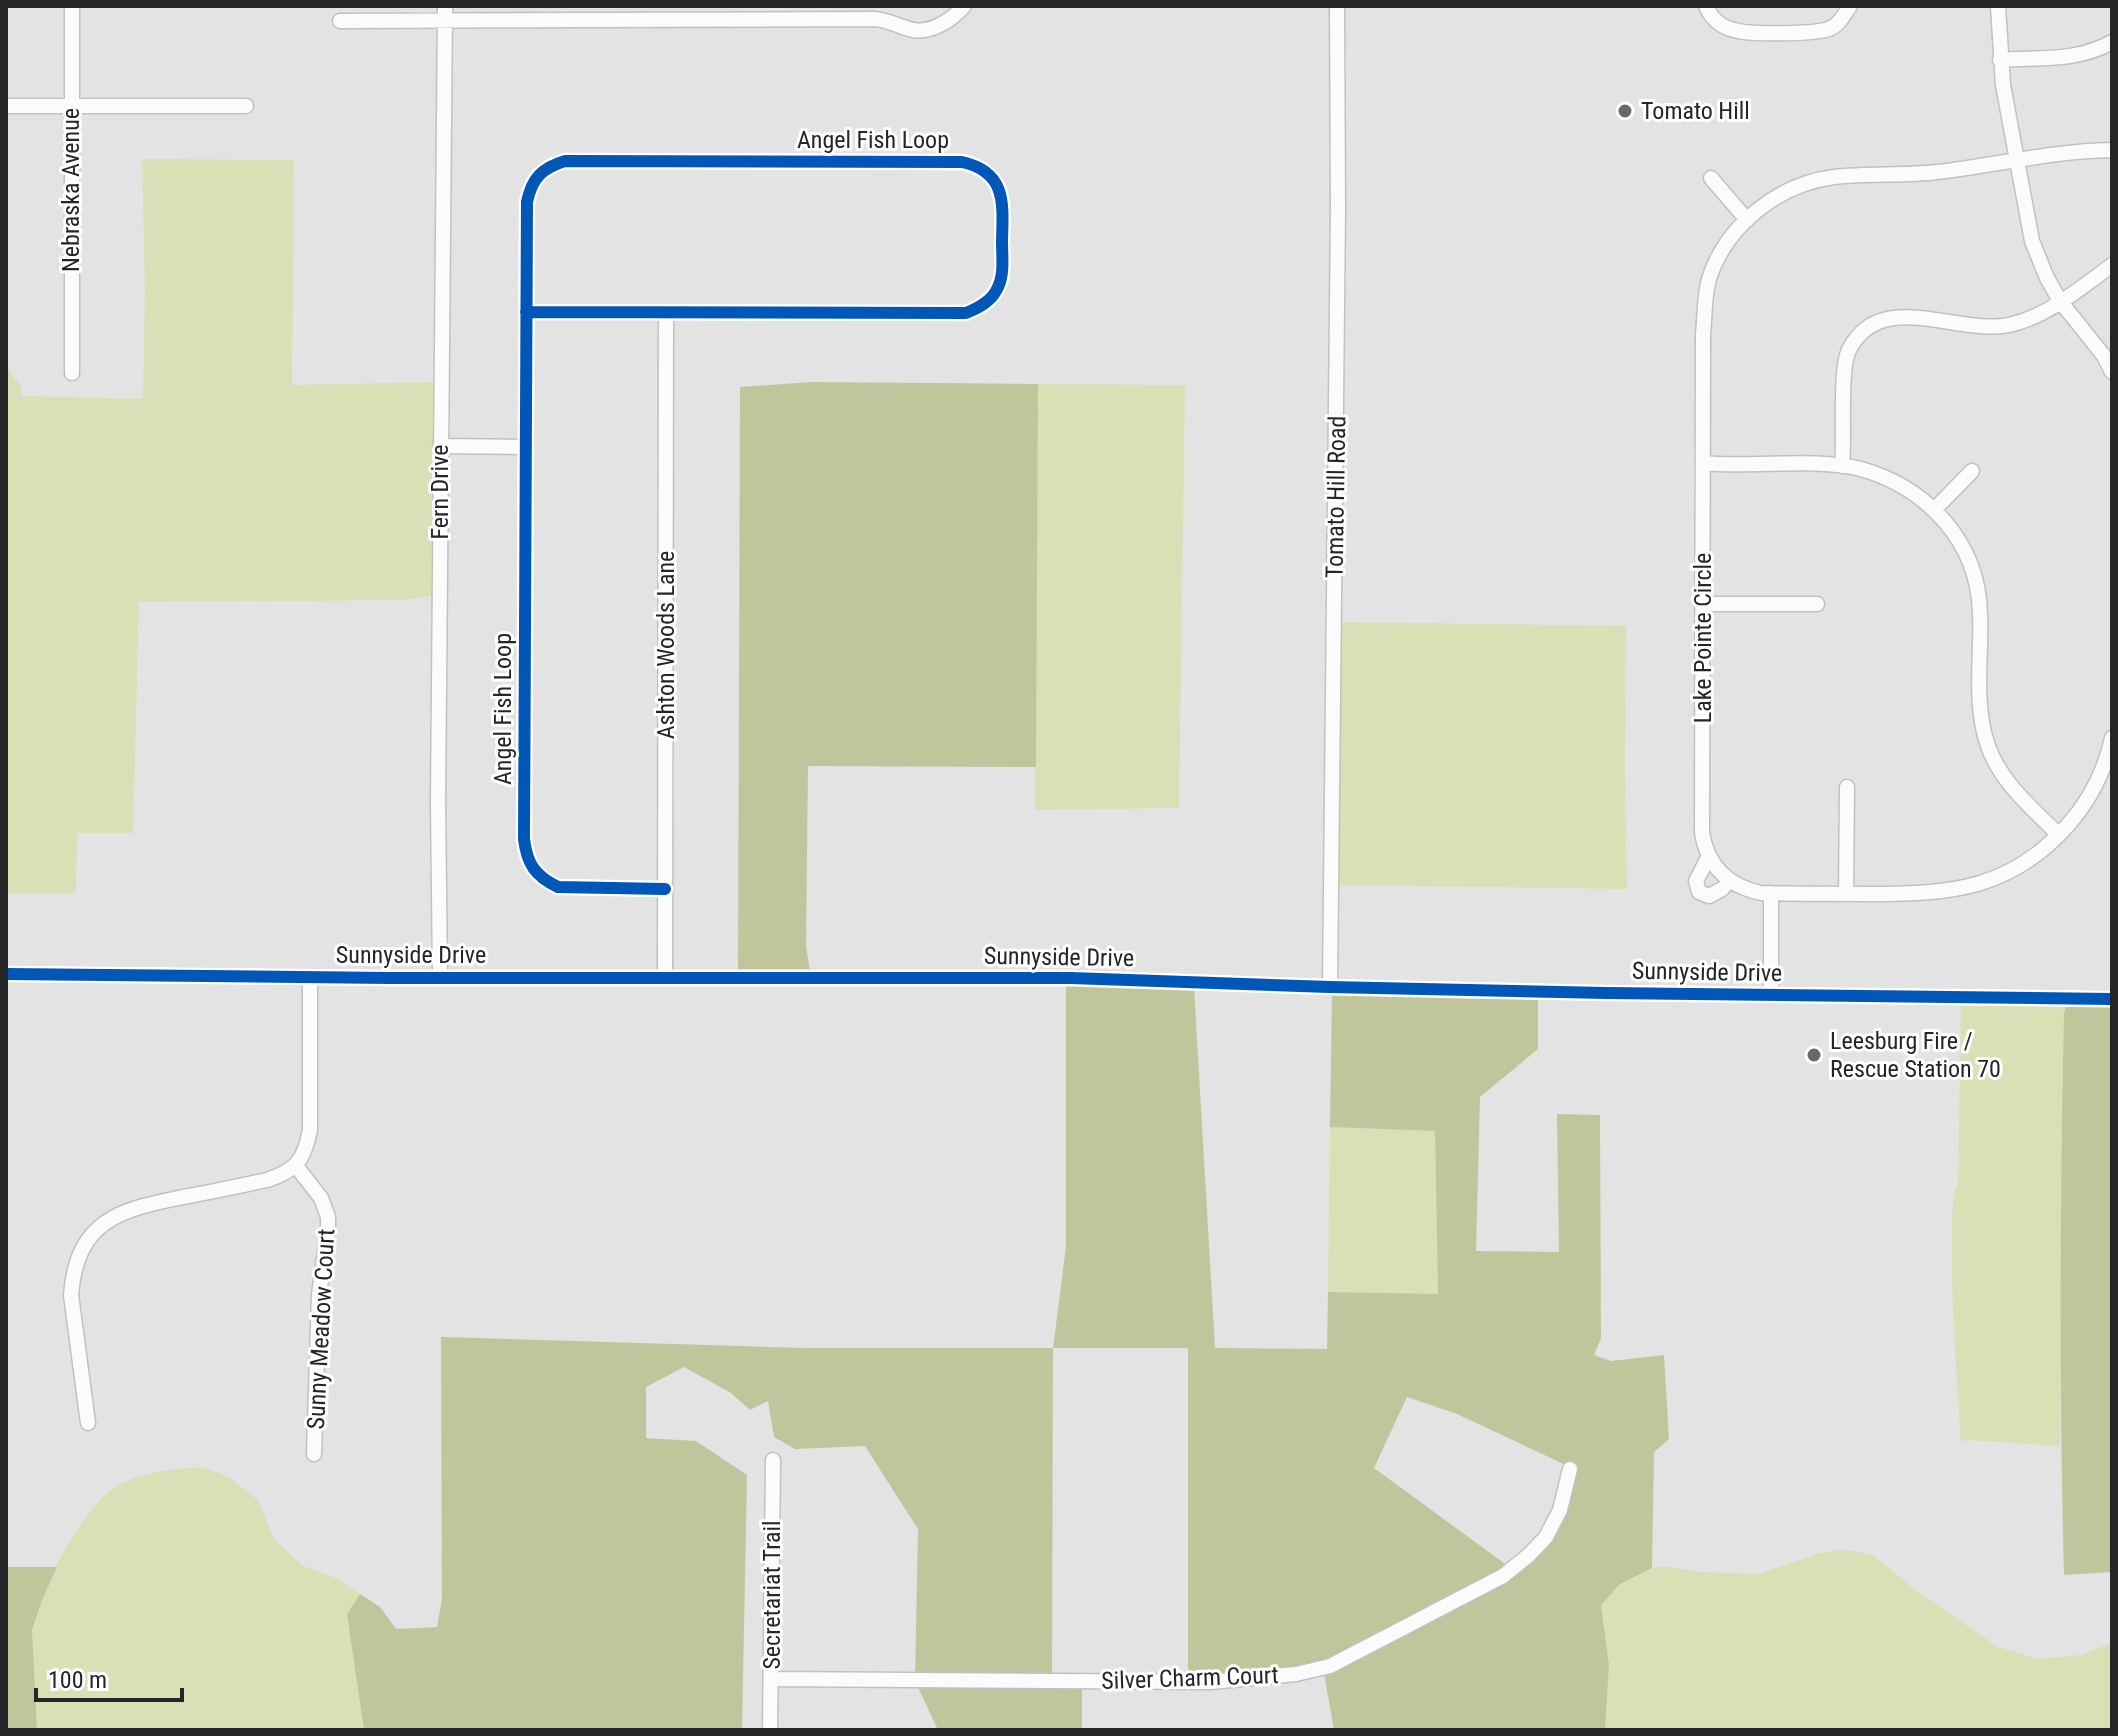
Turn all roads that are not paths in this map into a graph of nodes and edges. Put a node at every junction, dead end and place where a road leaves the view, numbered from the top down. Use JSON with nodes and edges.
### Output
{"nodes":[{"id":1,"x":72,"y":6,"type":"edge"},
{"id":2,"x":964,"y":6,"type":"edge"},
{"id":3,"x":1337,"y":6,"type":"edge"},
{"id":4,"x":1706,"y":6,"type":"edge"},
{"id":5,"x":1850,"y":6,"type":"edge"},
{"id":6,"x":1998,"y":6,"type":"edge"},
{"id":7,"x":445,"y":12,"type":"edge"},
{"id":8,"x":340,"y":21,"type":"dead end"},
{"id":9,"x":2112,"y":42,"type":"edge"},
{"id":10,"x":2000,"y":60,"type":"junction"},
{"id":11,"x":71,"y":105,"type":"junction"},
{"id":12,"x":6,"y":106,"type":"edge"},
{"id":13,"x":246,"y":106,"type":"dead end"},
{"id":14,"x":2112,"y":150,"type":"edge"},
{"id":15,"x":2016,"y":159,"type":"junction"},
{"id":16,"x":1711,"y":178,"type":"dead end"},
{"id":17,"x":1747,"y":220,"type":"junction"},
{"id":18,"x":2112,"y":265,"type":"edge"},
{"id":19,"x":2060,"y":301,"type":"junction"},
{"id":20,"x":526,"y":312,"type":"junction"},
{"id":21,"x":666,"y":313,"type":"junction"},
{"id":22,"x":2112,"y":372,"type":"edge"},
{"id":23,"x":72,"y":373,"type":"dead end"},
{"id":24,"x":440,"y":446,"type":"junction"},
{"id":25,"x":526,"y":447,"type":"junction"},
{"id":26,"x":1703,"y":463,"type":"junction"},
{"id":27,"x":1842,"y":466,"type":"junction"},
{"id":28,"x":1972,"y":471,"type":"dead end"},
{"id":29,"x":1935,"y":509,"type":"junction"},
{"id":30,"x":1703,"y":604,"type":"junction"},
{"id":31,"x":1817,"y":604,"type":"dead end"},
{"id":32,"x":2112,"y":738,"type":"edge"},
{"id":33,"x":1847,"y":787,"type":"dead end"},
{"id":34,"x":2059,"y":835,"type":"junction"},
{"id":35,"x":1709,"y":856,"type":"junction"},
{"id":36,"x":1729,"y":881,"type":"junction"},
{"id":37,"x":665,"y":889,"type":"junction"},
{"id":38,"x":1771,"y":893,"type":"junction"},
{"id":39,"x":1846,"y":894,"type":"junction"},
{"id":40,"x":6,"y":974,"type":"edge"},
{"id":41,"x":310,"y":977,"type":"junction"},
{"id":42,"x":665,"y":977,"type":"junction"},
{"id":43,"x":440,"y":978,"type":"junction"},
{"id":44,"x":1330,"y":987,"type":"junction"},
{"id":45,"x":1771,"y":995,"type":"junction"},
{"id":46,"x":2112,"y":999,"type":"edge"},
{"id":47,"x":296,"y":1166,"type":"junction"},
{"id":48,"x":88,"y":1423,"type":"dead end"},
{"id":49,"x":314,"y":1454,"type":"dead end"},
{"id":50,"x":773,"y":1460,"type":"dead end"},
{"id":51,"x":1570,"y":1469,"type":"dead end"},
{"id":52,"x":772,"y":1679,"type":"junction"},
{"id":53,"x":770,"y":1730,"type":"edge"}],
"edges":[{"from":1,"to":11,"type":"street","name":"Nebraska Avenue"},
{"from":2,"to":7,"type":"street"},
{"from":3,"to":44,"type":"street","name":"Tomato Hill Road"},
{"from":4,"to":5,"type":"street"},
{"from":6,"to":10,"type":"street"},
{"from":7,"to":8,"type":"street"},
{"from":7,"to":24,"type":"street","name":"Fern Drive"},
{"from":9,"to":10,"type":"street"},
{"from":10,"to":15,"type":"street"},
{"from":11,"to":12,"type":"street"},
{"from":11,"to":13,"type":"street"},
{"from":11,"to":23,"type":"street","name":"Nebraska Avenue"},
{"from":14,"to":15,"type":"street","name":"Lake Pointe Circle"},
{"from":15,"to":17,"type":"street","name":"Lake Pointe Circle"},
{"from":15,"to":19,"type":"street"},
{"from":16,"to":17,"type":"street"},
{"from":17,"to":26,"type":"street","name":"Lake Pointe Circle"},
{"from":18,"to":19,"type":"street"},
{"from":19,"to":22,"type":"street"},
{"from":19,"to":27,"type":"street"},
{"from":20,"to":21,"type":"street","name":"Angel Fish Loop"},
{"from":20,"to":21,"type":"street","name":"Angel Fish Loop"},
{"from":20,"to":25,"type":"street","name":"Angel Fish Loop"},
{"from":21,"to":37,"type":"street","name":"Ashton Woods Lane"},
{"from":24,"to":25,"type":"street"},
{"from":24,"to":43,"type":"street","name":"Fern Drive"},
{"from":25,"to":37,"type":"street","name":"Angel Fish Loop"},
{"from":26,"to":27,"type":"street"},
{"from":26,"to":30,"type":"street","name":"Lake Pointe Circle"},
{"from":27,"to":29,"type":"street"},
{"from":28,"to":29,"type":"street"},
{"from":29,"to":34,"type":"street"},
{"from":30,"to":31,"type":"street"},
{"from":30,"to":35,"type":"street","name":"Lake Pointe Circle"},
{"from":32,"to":34,"type":"street"},
{"from":33,"to":39,"type":"street"},
{"from":34,"to":39,"type":"street"},
{"from":35,"to":36,"type":"street","name":"Lake Pointe Circle"},
{"from":35,"to":36,"type":"street"},
{"from":36,"to":38,"type":"street"},
{"from":37,"to":42,"type":"street","name":"Ashton Woods Lane"},
{"from":38,"to":39,"type":"street"},
{"from":38,"to":45,"type":"street"},
{"from":40,"to":41,"type":"street","name":"Sunnyside Drive"},
{"from":41,"to":43,"type":"street","name":"Sunnyside Drive"},
{"from":41,"to":47,"type":"street"},
{"from":42,"to":43,"type":"street","name":"Sunnyside Drive"},
{"from":42,"to":44,"type":"street","name":"Sunnyside Drive"},
{"from":44,"to":45,"type":"street","name":"Sunnyside Drive"},
{"from":45,"to":46,"type":"street","name":"Sunnyside Drive"},
{"from":47,"to":48,"type":"street"},
{"from":47,"to":49,"type":"street","name":"Sunny Meadow Court"},
{"from":50,"to":52,"type":"street","name":"Secretariat Trail"},
{"from":51,"to":52,"type":"street","name":"Silver Charm Court"},
{"from":52,"to":53,"type":"street","name":"Secretariat Trail"}]}
